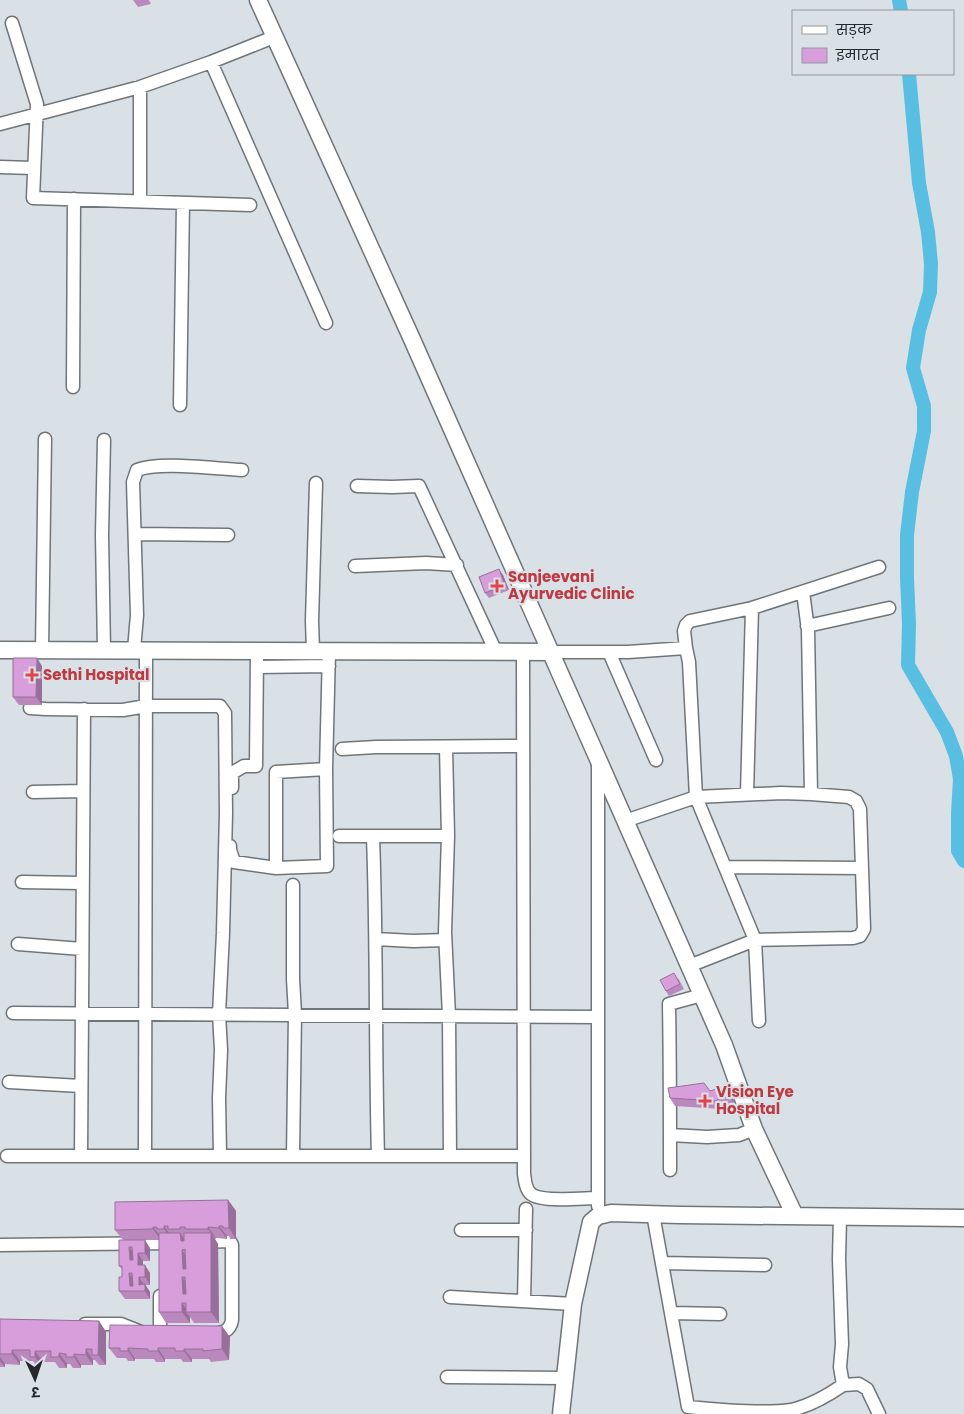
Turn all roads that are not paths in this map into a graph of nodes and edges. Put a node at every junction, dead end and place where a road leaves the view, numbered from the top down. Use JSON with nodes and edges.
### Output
{"nodes":[{"id":1,"x":258,"y":0,"type":"edge"},
{"id":2,"x":12,"y":23,"type":"dead end"},
{"id":3,"x":274,"y":37,"type":"junction"},
{"id":4,"x":211,"y":62,"type":"junction"},
{"id":5,"x":140,"y":87,"type":"junction"},
{"id":6,"x":37,"y":115,"type":"junction"},
{"id":7,"x":0,"y":124,"type":"edge"},
{"id":8,"x":0,"y":167,"type":"edge"},
{"id":9,"x":33,"y":168,"type":"junction"},
{"id":10,"x":74,"y":199,"type":"junction"},
{"id":11,"x":140,"y":201,"type":"junction"},
{"id":12,"x":183,"y":203,"type":"junction"},
{"id":13,"x":250,"y":204,"type":"dead end"},
{"id":14,"x":326,"y":323,"type":"dead end"},
{"id":15,"x":73,"y":387,"type":"dead end"},
{"id":16,"x":180,"y":405,"type":"dead end"},
{"id":17,"x":45,"y":439,"type":"dead end"},
{"id":18,"x":104,"y":440,"type":"dead end"},
{"id":19,"x":242,"y":470,"type":"dead end"},
{"id":20,"x":316,"y":483,"type":"dead end"},
{"id":21,"x":357,"y":486,"type":"dead end"},
{"id":22,"x":136,"y":534,"type":"junction"},
{"id":23,"x":228,"y":535,"type":"dead end"},
{"id":24,"x":457,"y":565,"type":"junction"},
{"id":25,"x":356,"y":566,"type":"dead end"},
{"id":26,"x":879,"y":567,"type":"dead end"},
{"id":27,"x":803,"y":592,"type":"junction"},
{"id":28,"x":752,"y":608,"type":"junction"},
{"id":29,"x":889,"y":608,"type":"dead end"},
{"id":30,"x":807,"y":626,"type":"junction"},
{"id":31,"x":686,"y":648,"type":"junction"},
{"id":32,"x":42,"y":649,"type":"junction"},
{"id":33,"x":0,"y":650,"type":"edge"},
{"id":34,"x":104,"y":650,"type":"junction"},
{"id":35,"x":140,"y":650,"type":"junction"},
{"id":36,"x":496,"y":652,"type":"junction"},
{"id":37,"x":523,"y":652,"type":"junction"},
{"id":38,"x":551,"y":652,"type":"junction"},
{"id":39,"x":609,"y":652,"type":"junction"},
{"id":40,"x":325,"y":659,"type":"junction"},
{"id":41,"x":257,"y":663,"type":"junction"},
{"id":42,"x":146,"y":706,"type":"junction"},
{"id":43,"x":30,"y":708,"type":"edge"},
{"id":44,"x":84,"y":709,"type":"junction"},
{"id":45,"x":523,"y":746,"type":"junction"},
{"id":46,"x":446,"y":747,"type":"junction"},
{"id":47,"x":342,"y":749,"type":"dead end"},
{"id":48,"x":598,"y":758,"type":"junction"},
{"id":49,"x":656,"y":760,"type":"dead end"},
{"id":50,"x":256,"y":766,"type":"junction"},
{"id":51,"x":326,"y":769,"type":"junction"},
{"id":52,"x":276,"y":772,"type":"junction"},
{"id":53,"x":83,"y":791,"type":"junction"},
{"id":54,"x":33,"y":792,"type":"dead end"},
{"id":55,"x":746,"y":794,"type":"junction"},
{"id":56,"x":810,"y":794,"type":"junction"},
{"id":57,"x":696,"y":797,"type":"junction"},
{"id":58,"x":625,"y":820,"type":"junction"},
{"id":59,"x":339,"y":836,"type":"dead end"},
{"id":60,"x":448,"y":836,"type":"junction"},
{"id":61,"x":373,"y":837,"type":"junction"},
{"id":62,"x":726,"y":867,"type":"junction"},
{"id":63,"x":276,"y":868,"type":"junction"},
{"id":64,"x":862,"y":868,"type":"junction"},
{"id":65,"x":22,"y":882,"type":"dead end"},
{"id":66,"x":82,"y":883,"type":"junction"},
{"id":67,"x":293,"y":885,"type":"dead end"},
{"id":68,"x":376,"y":939,"type":"junction"},
{"id":69,"x":445,"y":940,"type":"junction"},
{"id":70,"x":756,"y":940,"type":"junction"},
{"id":71,"x":18,"y":944,"type":"dead end"},
{"id":72,"x":82,"y":949,"type":"junction"},
{"id":73,"x":689,"y":966,"type":"junction"},
{"id":74,"x":702,"y":995,"type":"junction"},
{"id":75,"x":13,"y":1013,"type":"dead end"},
{"id":76,"x":82,"y":1013,"type":"junction"},
{"id":77,"x":145,"y":1014,"type":"junction"},
{"id":78,"x":219,"y":1014,"type":"junction"},
{"id":79,"x":295,"y":1014,"type":"junction"},
{"id":80,"x":376,"y":1015,"type":"junction"},
{"id":81,"x":449,"y":1016,"type":"junction"},
{"id":82,"x":523,"y":1016,"type":"junction"},
{"id":83,"x":597,"y":1016,"type":"junction"},
{"id":84,"x":759,"y":1022,"type":"dead end"},
{"id":85,"x":9,"y":1082,"type":"dead end"},
{"id":86,"x":81,"y":1086,"type":"junction"},
{"id":87,"x":754,"y":1130,"type":"junction"},
{"id":88,"x":670,"y":1135,"type":"junction"},
{"id":89,"x":7,"y":1156,"type":"dead end"},
{"id":90,"x":81,"y":1156,"type":"junction"},
{"id":91,"x":145,"y":1156,"type":"junction"},
{"id":92,"x":220,"y":1156,"type":"junction"},
{"id":93,"x":292,"y":1156,"type":"junction"},
{"id":94,"x":378,"y":1156,"type":"junction"},
{"id":95,"x":450,"y":1156,"type":"junction"},
{"id":96,"x":523,"y":1156,"type":"junction"},
{"id":97,"x":670,"y":1170,"type":"dead end"},
{"id":98,"x":598,"y":1198,"type":"junction"},
{"id":99,"x":526,"y":1209,"type":"dead end"},
{"id":100,"x":653,"y":1214,"type":"junction"},
{"id":101,"x":598,"y":1216,"type":"junction"},
{"id":102,"x":795,"y":1216,"type":"junction"},
{"id":103,"x":840,"y":1217,"type":"junction"},
{"id":104,"x":964,"y":1218,"type":"edge"},
{"id":105,"x":461,"y":1230,"type":"dead end"},
{"id":106,"x":526,"y":1230,"type":"junction"},
{"id":107,"x":0,"y":1245,"type":"edge"},
{"id":108,"x":662,"y":1263,"type":"junction"},
{"id":109,"x":765,"y":1265,"type":"dead end"},
{"id":110,"x":160,"y":1280,"type":"edge"},
{"id":111,"x":450,"y":1297,"type":"dead end"},
{"id":112,"x":524,"y":1301,"type":"junction"},
{"id":113,"x":573,"y":1304,"type":"junction"},
{"id":114,"x":672,"y":1313,"type":"junction"},
{"id":115,"x":720,"y":1314,"type":"dead end"},
{"id":116,"x":74,"y":1324,"type":"edge"},
{"id":117,"x":199,"y":1334,"type":"edge"},
{"id":118,"x":447,"y":1377,"type":"dead end"},
{"id":119,"x":564,"y":1378,"type":"junction"},
{"id":120,"x":843,"y":1385,"type":"junction"},
{"id":121,"x":687,"y":1411,"type":"edge"},
{"id":122,"x":561,"y":1414,"type":"edge"},
{"id":123,"x":878,"y":1414,"type":"edge"}],
"edges":[{"from":1,"to":3,"type":"street"},
{"from":2,"to":6,"type":"street"},
{"from":3,"to":4,"type":"street"},
{"from":3,"to":38,"type":"street"},
{"from":4,"to":5,"type":"street"},
{"from":4,"to":14,"type":"street"},
{"from":5,"to":6,"type":"street"},
{"from":5,"to":11,"type":"street"},
{"from":6,"to":7,"type":"street"},
{"from":6,"to":9,"type":"street"},
{"from":8,"to":9,"type":"street"},
{"from":9,"to":10,"type":"street"},
{"from":10,"to":11,"type":"street"},
{"from":10,"to":15,"type":"street"},
{"from":11,"to":12,"type":"street"},
{"from":12,"to":13,"type":"street"},
{"from":12,"to":16,"type":"street"},
{"from":17,"to":32,"type":"street"},
{"from":18,"to":34,"type":"street"},
{"from":19,"to":22,"type":"street"},
{"from":20,"to":40,"type":"street"},
{"from":21,"to":24,"type":"street"},
{"from":22,"to":23,"type":"street"},
{"from":22,"to":35,"type":"street"},
{"from":24,"to":25,"type":"street"},
{"from":24,"to":36,"type":"street"},
{"from":26,"to":27,"type":"street"},
{"from":27,"to":28,"type":"street"},
{"from":27,"to":30,"type":"street"},
{"from":28,"to":31,"type":"street"},
{"from":28,"to":55,"type":"street"},
{"from":29,"to":30,"type":"street"},
{"from":30,"to":56,"type":"street"},
{"from":31,"to":39,"type":"street"},
{"from":31,"to":57,"type":"street"},
{"from":32,"to":33,"type":"street"},
{"from":32,"to":34,"type":"street"},
{"from":34,"to":35,"type":"street"},
{"from":35,"to":41,"type":"street"},
{"from":35,"to":42,"type":"street"},
{"from":36,"to":37,"type":"street"},
{"from":36,"to":40,"type":"street"},
{"from":37,"to":38,"type":"street"},
{"from":37,"to":45,"type":"street"},
{"from":38,"to":39,"type":"street"},
{"from":38,"to":48,"type":"street"},
{"from":39,"to":49,"type":"street"},
{"from":40,"to":41,"type":"street"},
{"from":40,"to":51,"type":"street"},
{"from":41,"to":50,"type":"street"},
{"from":42,"to":44,"type":"street"},
{"from":42,"to":77,"type":"street"},
{"from":42,"to":78,"type":"street"},
{"from":43,"to":44,"type":"street"},
{"from":44,"to":53,"type":"street"},
{"from":45,"to":46,"type":"street"},
{"from":45,"to":82,"type":"street"},
{"from":46,"to":47,"type":"street"},
{"from":46,"to":60,"type":"street"},
{"from":48,"to":58,"type":"street"},
{"from":48,"to":83,"type":"street"},
{"from":50,"to":52,"type":"street"},
{"from":50,"to":63,"type":"street"},
{"from":51,"to":52,"type":"street"},
{"from":51,"to":63,"type":"street"},
{"from":52,"to":63,"type":"street"},
{"from":53,"to":54,"type":"street"},
{"from":53,"to":66,"type":"street"},
{"from":55,"to":56,"type":"street"},
{"from":55,"to":57,"type":"street"},
{"from":56,"to":64,"type":"street"},
{"from":57,"to":58,"type":"street"},
{"from":57,"to":62,"type":"street"},
{"from":58,"to":73,"type":"street"},
{"from":59,"to":61,"type":"street"},
{"from":60,"to":61,"type":"street"},
{"from":60,"to":69,"type":"street"},
{"from":61,"to":68,"type":"street"},
{"from":62,"to":64,"type":"street"},
{"from":62,"to":70,"type":"street"},
{"from":64,"to":70,"type":"street"},
{"from":65,"to":66,"type":"street"},
{"from":66,"to":72,"type":"street"},
{"from":67,"to":79,"type":"street"},
{"from":68,"to":69,"type":"street"},
{"from":68,"to":80,"type":"street"},
{"from":69,"to":81,"type":"street"},
{"from":70,"to":73,"type":"street"},
{"from":70,"to":84,"type":"street"},
{"from":71,"to":72,"type":"street"},
{"from":72,"to":76,"type":"street"},
{"from":73,"to":74,"type":"street"},
{"from":74,"to":87,"type":"street"},
{"from":74,"to":88,"type":"street"},
{"from":75,"to":76,"type":"street"},
{"from":76,"to":77,"type":"street"},
{"from":76,"to":86,"type":"street"},
{"from":77,"to":78,"type":"street"},
{"from":77,"to":91,"type":"street"},
{"from":78,"to":79,"type":"street"},
{"from":78,"to":92,"type":"street"},
{"from":79,"to":80,"type":"street"},
{"from":79,"to":93,"type":"street"},
{"from":80,"to":81,"type":"street"},
{"from":80,"to":94,"type":"street"},
{"from":81,"to":82,"type":"street"},
{"from":81,"to":95,"type":"street"},
{"from":82,"to":83,"type":"street"},
{"from":82,"to":96,"type":"street"},
{"from":83,"to":98,"type":"street"},
{"from":85,"to":86,"type":"street"},
{"from":86,"to":90,"type":"street"},
{"from":87,"to":88,"type":"street"},
{"from":87,"to":102,"type":"street"},
{"from":88,"to":97,"type":"street"},
{"from":89,"to":90,"type":"street"},
{"from":90,"to":91,"type":"street"},
{"from":91,"to":92,"type":"street"},
{"from":92,"to":93,"type":"street"},
{"from":93,"to":94,"type":"street"},
{"from":94,"to":95,"type":"street"},
{"from":95,"to":96,"type":"street"},
{"from":96,"to":98,"type":"street"},
{"from":98,"to":101,"type":"street"},
{"from":99,"to":106,"type":"street"},
{"from":100,"to":101,"type":"street"},
{"from":100,"to":102,"type":"street"},
{"from":100,"to":108,"type":"street"},
{"from":101,"to":113,"type":"street"},
{"from":102,"to":103,"type":"street"},
{"from":103,"to":104,"type":"street"},
{"from":103,"to":120,"type":"street"},
{"from":105,"to":106,"type":"street"},
{"from":106,"to":112,"type":"street"},
{"from":107,"to":117,"type":"street"},
{"from":108,"to":109,"type":"street"},
{"from":108,"to":114,"type":"street"},
{"from":110,"to":116,"type":"street"},
{"from":111,"to":112,"type":"street"},
{"from":112,"to":113,"type":"street"},
{"from":113,"to":119,"type":"street"},
{"from":114,"to":115,"type":"street"},
{"from":114,"to":121,"type":"street"},
{"from":118,"to":119,"type":"street"},
{"from":119,"to":122,"type":"street"},
{"from":120,"to":121,"type":"street"},
{"from":120,"to":123,"type":"street"}]}
